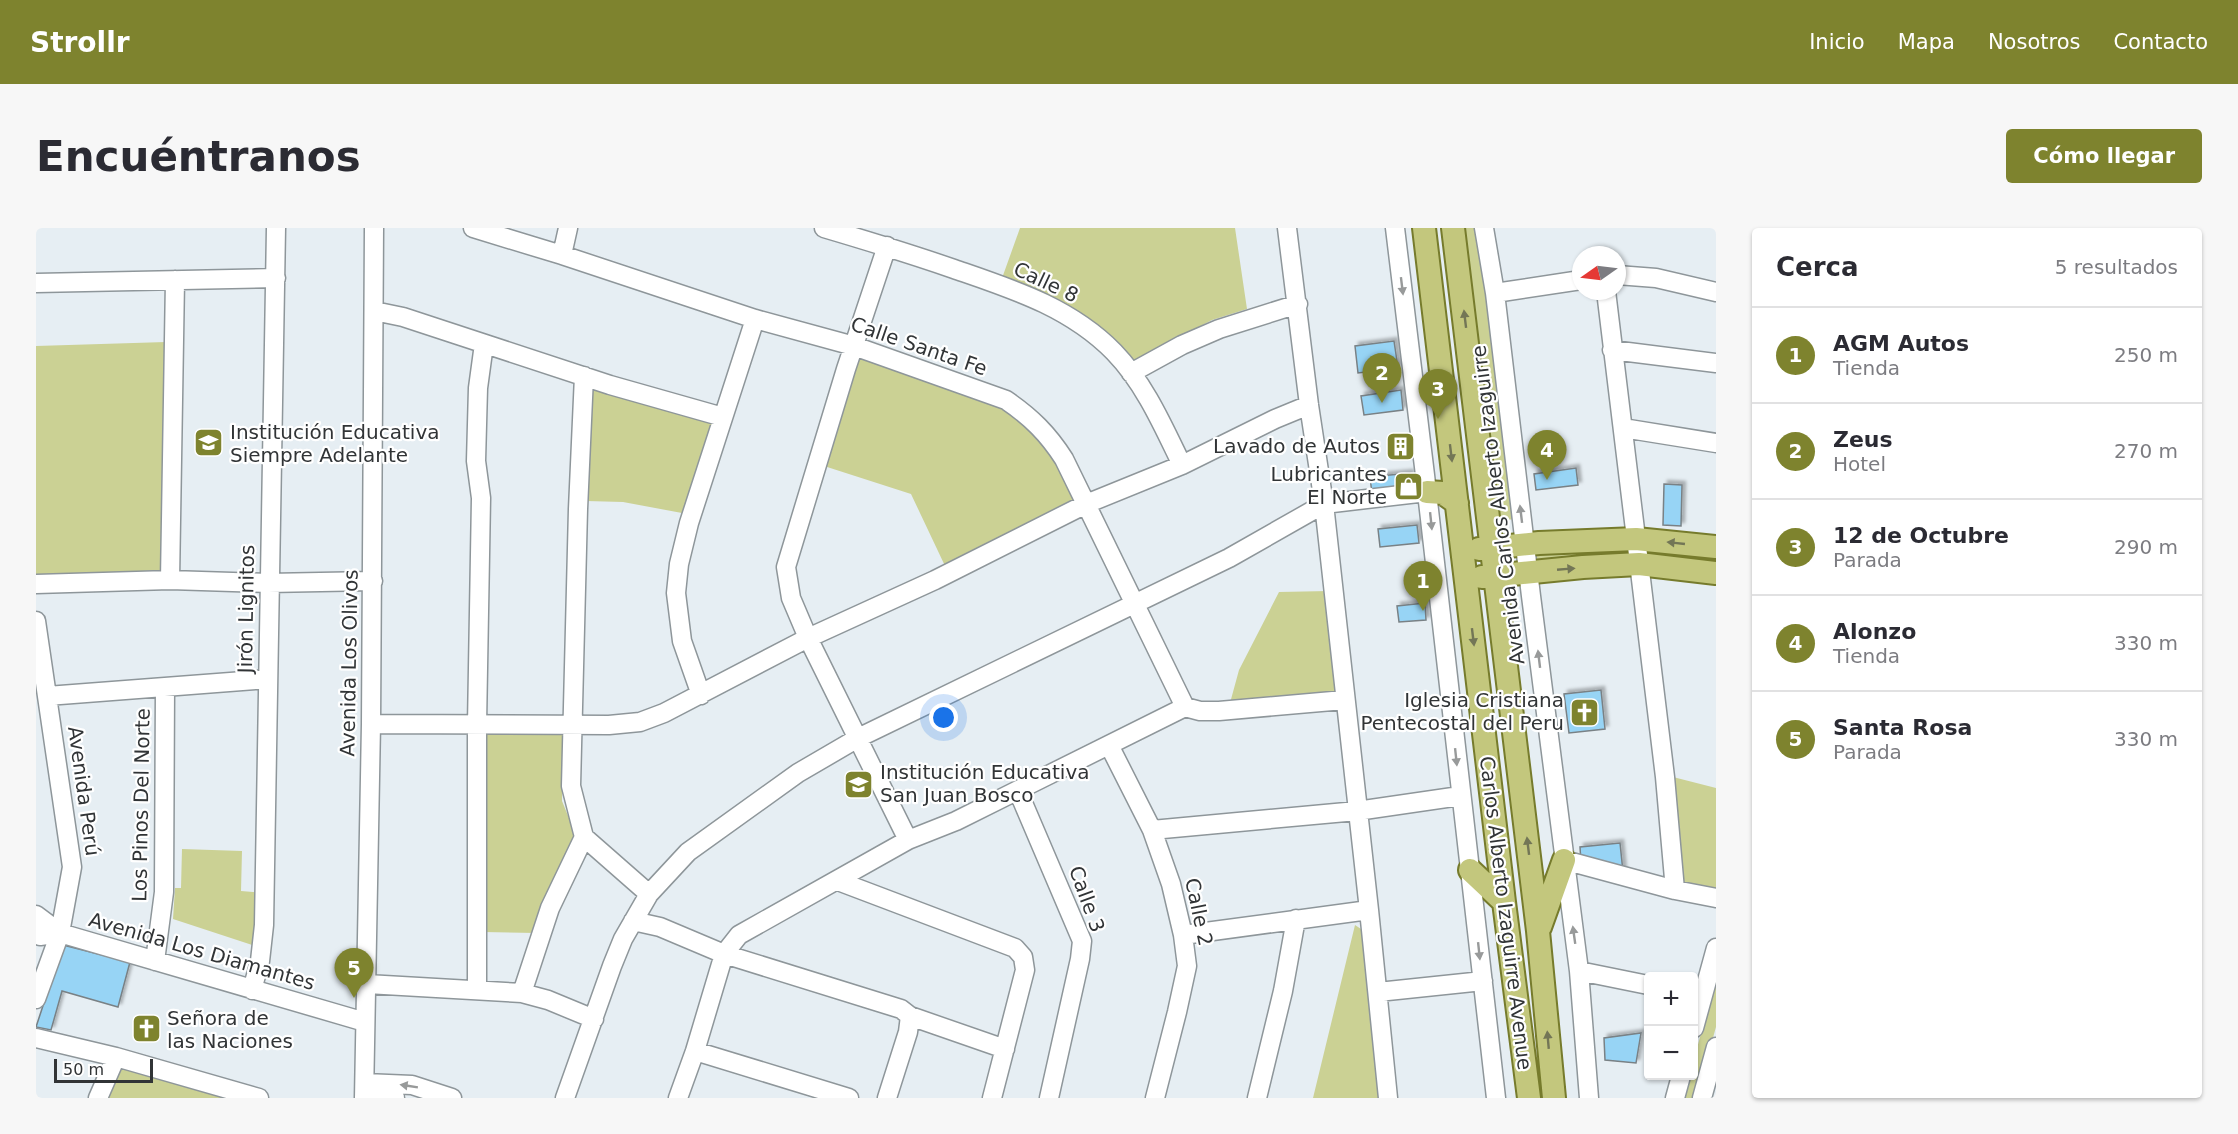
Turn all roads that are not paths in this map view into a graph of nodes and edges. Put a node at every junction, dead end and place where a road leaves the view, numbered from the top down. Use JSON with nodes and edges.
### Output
{"nodes":[{"id":1,"x":276,"y":228,"type":"edge"},
{"id":2,"x":374,"y":228,"type":"edge"},
{"id":3,"x":473,"y":228,"type":"edge"},
{"id":4,"x":568,"y":228,"type":"edge"},
{"id":5,"x":824,"y":228,"type":"edge"},
{"id":6,"x":1287,"y":228,"type":"edge"},
{"id":7,"x":1395,"y":228,"type":"edge"},
{"id":8,"x":1424,"y":228,"type":"edge"},
{"id":9,"x":1453,"y":228,"type":"edge"},
{"id":10,"x":1484,"y":228,"type":"edge"},
{"id":11,"x":887,"y":246,"type":"junction"},
{"id":12,"x":562,"y":255,"type":"junction"},
{"id":13,"x":1458,"y":257,"type":"junction"},
{"id":14,"x":1428,"y":262,"type":"junction"},
{"id":15,"x":1626,"y":276,"type":"edge"},
{"id":16,"x":276,"y":278,"type":"junction"},
{"id":17,"x":176,"y":280,"type":"junction"},
{"id":18,"x":1572,"y":281,"type":"edge"},
{"id":19,"x":36,"y":283,"type":"edge"},
{"id":20,"x":1716,"y":292,"type":"edge"},
{"id":21,"x":1496,"y":293,"type":"junction"},
{"id":22,"x":1607,"y":300,"type":"edge"},
{"id":23,"x":1298,"y":304,"type":"junction"},
{"id":24,"x":374,"y":310,"type":"junction"},
{"id":25,"x":755,"y":319,"type":"junction"},
{"id":26,"x":484,"y":344,"type":"junction"},
{"id":27,"x":854,"y":346,"type":"junction"},
{"id":28,"x":1612,"y":350,"type":"junction"},
{"id":29,"x":1716,"y":363,"type":"edge"},
{"id":30,"x":1131,"y":373,"type":"junction"},
{"id":31,"x":584,"y":376,"type":"junction"},
{"id":32,"x":1309,"y":405,"type":"junction"},
{"id":33,"x":723,"y":417,"type":"junction"},
{"id":34,"x":1623,"y":428,"type":"junction"},
{"id":35,"x":1716,"y":443,"type":"edge"},
{"id":36,"x":1182,"y":465,"type":"junction"},
{"id":37,"x":1427,"y":492,"type":"junction"},
{"id":38,"x":1457,"y":503,"type":"junction"},
{"id":39,"x":1086,"y":504,"type":"junction"},
{"id":40,"x":1324,"y":504,"type":"junction"},
{"id":41,"x":1636,"y":539,"type":"junction"},
{"id":42,"x":1525,"y":544,"type":"junction"},
{"id":43,"x":1716,"y":547,"type":"edge"},
{"id":44,"x":1492,"y":548,"type":"junction"},
{"id":45,"x":1463,"y":551,"type":"junction"},
{"id":46,"x":1639,"y":564,"type":"junction"},
{"id":47,"x":1528,"y":572,"type":"junction"},
{"id":48,"x":1716,"y":573,"type":"edge"},
{"id":49,"x":1496,"y":576,"type":"junction"},
{"id":50,"x":1466,"y":579,"type":"junction"},
{"id":51,"x":170,"y":580,"type":"junction"},
{"id":52,"x":373,"y":581,"type":"junction"},
{"id":53,"x":268,"y":583,"type":"junction"},
{"id":54,"x":36,"y":584,"type":"edge"},
{"id":55,"x":1135,"y":604,"type":"junction"},
{"id":56,"x":36,"y":621,"type":"edge"},
{"id":57,"x":808,"y":638,"type":"junction"},
{"id":58,"x":268,"y":679,"type":"junction"},
{"id":59,"x":165,"y":687,"type":"junction"},
{"id":60,"x":701,"y":695,"type":"junction"},
{"id":61,"x":47,"y":696,"type":"junction"},
{"id":62,"x":1344,"y":700,"type":"junction"},
{"id":63,"x":1185,"y":707,"type":"junction"},
{"id":64,"x":371,"y":724,"type":"junction"},
{"id":65,"x":477,"y":725,"type":"junction"},
{"id":66,"x":574,"y":725,"type":"junction"},
{"id":67,"x":858,"y":738,"type":"junction"},
{"id":68,"x":1109,"y":745,"type":"junction"},
{"id":69,"x":1018,"y":791,"type":"junction"},
{"id":70,"x":1460,"y":796,"type":"junction"},
{"id":71,"x":1357,"y":811,"type":"junction"},
{"id":72,"x":1152,"y":830,"type":"junction"},
{"id":73,"x":584,"y":837,"type":"junction"},
{"id":74,"x":908,"y":840,"type":"junction"},
{"id":75,"x":1564,"y":860,"type":"junction"},
{"id":76,"x":1470,"y":870,"type":"junction"},
{"id":77,"x":838,"y":880,"type":"junction"},
{"id":78,"x":1674,"y":890,"type":"junction"},
{"id":79,"x":649,"y":894,"type":"junction"},
{"id":80,"x":1716,"y":898,"type":"edge"},
{"id":81,"x":1504,"y":902,"type":"junction"},
{"id":82,"x":1369,"y":910,"type":"junction"},
{"id":83,"x":36,"y":915,"type":"edge"},
{"id":84,"x":1296,"y":919,"type":"junction"},
{"id":85,"x":633,"y":921,"type":"junction"},
{"id":86,"x":1538,"y":931,"type":"junction"},
{"id":87,"x":60,"y":933,"type":"junction"},
{"id":88,"x":36,"y":934,"type":"edge"},
{"id":89,"x":1183,"y":935,"type":"junction"},
{"id":90,"x":1716,"y":948,"type":"edge"},
{"id":91,"x":724,"y":954,"type":"junction"},
{"id":92,"x":154,"y":961,"type":"junction"},
{"id":93,"x":1580,"y":971,"type":"junction"},
{"id":94,"x":1483,"y":981,"type":"junction"},
{"id":95,"x":367,"y":984,"type":"junction"},
{"id":96,"x":1644,"y":984,"type":"edge"},
{"id":97,"x":252,"y":990,"type":"junction"},
{"id":98,"x":477,"y":990,"type":"junction"},
{"id":99,"x":1378,"y":992,"type":"junction"},
{"id":100,"x":522,"y":993,"type":"junction"},
{"id":101,"x":1698,"y":995,"type":"edge"},
{"id":102,"x":36,"y":999,"type":"edge"},
{"id":103,"x":910,"y":1016,"type":"junction"},
{"id":104,"x":594,"y":1019,"type":"junction"},
{"id":105,"x":365,"y":1022,"type":"junction"},
{"id":106,"x":36,"y":1038,"type":"edge"},
{"id":107,"x":1716,"y":1047,"type":"edge"},
{"id":108,"x":1005,"y":1049,"type":"junction"},
{"id":109,"x":695,"y":1051,"type":"junction"},
{"id":110,"x":116,"y":1057,"type":"junction"},
{"id":111,"x":1680,"y":1080,"type":"edge"},
{"id":112,"x":364,"y":1092,"type":"edge"},
{"id":113,"x":98,"y":1098,"type":"edge"},
{"id":114,"x":259,"y":1098,"type":"edge"},
{"id":115,"x":395,"y":1098,"type":"edge"},
{"id":116,"x":452,"y":1098,"type":"edge"},
{"id":117,"x":566,"y":1098,"type":"edge"},
{"id":118,"x":678,"y":1098,"type":"edge"},
{"id":119,"x":849,"y":1098,"type":"edge"},
{"id":120,"x":887,"y":1098,"type":"edge"},
{"id":121,"x":992,"y":1098,"type":"edge"},
{"id":122,"x":1049,"y":1098,"type":"edge"},
{"id":123,"x":1155,"y":1098,"type":"edge"},
{"id":124,"x":1257,"y":1098,"type":"edge"},
{"id":125,"x":1388,"y":1098,"type":"edge"},
{"id":126,"x":1496,"y":1098,"type":"edge"},
{"id":127,"x":1529,"y":1098,"type":"edge"},
{"id":128,"x":1554,"y":1098,"type":"edge"},
{"id":129,"x":1589,"y":1098,"type":"edge"},
{"id":130,"x":1675,"y":1098,"type":"edge"},
{"id":131,"x":1702,"y":1098,"type":"edge"}],
"edges":[{"from":1,"to":16,"type":"street","name":"Jirón Lignitos"},
{"from":2,"to":24,"type":"street","name":"Avenida Los Olivos"},
{"from":3,"to":12,"type":"street","name":"Calle Santa Fe"},
{"from":4,"to":12,"type":"street"},
{"from":5,"to":11,"type":"street","name":"Calle 8"},
{"from":6,"to":23,"type":"street"},
{"from":7,"to":37,"type":"street","one_way":true},
{"from":8,"to":14,"type":"main road","name":"Carlos Alberto Izaguirre Avenue"},
{"from":9,"to":13,"type":"main road","name":"Carlos Alberto Izaguirre Avenue"},
{"from":10,"to":21,"type":"street","name":"Avenida Carlos Alberto Izaguirre"},
{"from":11,"to":27,"type":"street"},
{"from":11,"to":30,"type":"street","name":"Calle 8"},
{"from":12,"to":25,"type":"street","name":"Calle Santa Fe"},
{"from":13,"to":14,"type":"main road"},
{"from":44,"to":13,"type":"main road","name":"Carlos Alberto Izaguirre Avenue","one_way":true},
{"from":14,"to":38,"type":"main road","name":"Carlos Alberto Izaguirre Avenue","one_way":true},
{"from":15,"to":20,"type":"street"},
{"from":16,"to":17,"type":"street"},
{"from":16,"to":53,"type":"street","name":"Jirón Lignitos"},
{"from":17,"to":19,"type":"street"},
{"from":17,"to":51,"type":"street"},
{"from":18,"to":21,"type":"street"},
{"from":42,"to":21,"type":"street","name":"Avenida Carlos Alberto Izaguirre","one_way":true},
{"from":22,"to":28,"type":"street"},
{"from":23,"to":30,"type":"street"},
{"from":23,"to":32,"type":"street"},
{"from":24,"to":26,"type":"street"},
{"from":24,"to":52,"type":"street","name":"Avenida Los Olivos"},
{"from":25,"to":27,"type":"street","name":"Calle Santa Fe"},
{"from":25,"to":33,"type":"street"},
{"from":26,"to":31,"type":"street"},
{"from":26,"to":65,"type":"street"},
{"from":27,"to":39,"type":"street","name":"Calle Santa Fe"},
{"from":27,"to":57,"type":"street"},
{"from":28,"to":29,"type":"street"},
{"from":28,"to":34,"type":"street"},
{"from":30,"to":36,"type":"street","name":"Calle 8"},
{"from":31,"to":33,"type":"street"},
{"from":31,"to":66,"type":"street"},
{"from":32,"to":36,"type":"street"},
{"from":32,"to":40,"type":"street"},
{"from":33,"to":60,"type":"street"},
{"from":34,"to":35,"type":"street"},
{"from":34,"to":41,"type":"street"},
{"from":36,"to":39,"type":"street"},
{"from":37,"to":38,"type":"main road"},
{"from":37,"to":40,"type":"street"},
{"from":37,"to":70,"type":"street","one_way":true},
{"from":38,"to":45,"type":"main road","name":"Carlos Alberto Izaguirre Avenue"},
{"from":39,"to":55,"type":"street","name":"Calle Santa Fe"},
{"from":39,"to":57,"type":"street"},
{"from":40,"to":55,"type":"street"},
{"from":40,"to":62,"type":"street"},
{"from":41,"to":42,"type":"main road"},
{"from":43,"to":41,"type":"main road","one_way":true},
{"from":41,"to":46,"type":"street"},
{"from":42,"to":44,"type":"main road"},
{"from":42,"to":47,"type":"street","name":"Avenida Carlos Alberto Izaguirre"},
{"from":44,"to":45,"type":"main road"},
{"from":44,"to":49,"type":"main road","name":"Carlos Alberto Izaguirre Avenue"},
{"from":45,"to":50,"type":"main road","name":"Carlos Alberto Izaguirre Avenue"},
{"from":47,"to":46,"type":"main road","one_way":true},
{"from":46,"to":48,"type":"main road"},
{"from":46,"to":78,"type":"street"},
{"from":47,"to":49,"type":"main road"},
{"from":75,"to":47,"type":"street","name":"Avenida Carlos Alberto Izaguirre","one_way":true},
{"from":49,"to":50,"type":"main road"},
{"from":86,"to":49,"type":"main road","name":"Carlos Alberto Izaguirre Avenue","one_way":true},
{"from":50,"to":81,"type":"main road","name":"Carlos Alberto Izaguirre Avenue","one_way":true},
{"from":51,"to":53,"type":"street"},
{"from":51,"to":54,"type":"street"},
{"from":52,"to":53,"type":"street"},
{"from":52,"to":64,"type":"street","name":"Avenida Los Olivos"},
{"from":53,"to":58,"type":"street","name":"Jirón Lignitos"},
{"from":55,"to":63,"type":"street","name":"Calle Santa Fe"},
{"from":55,"to":67,"type":"street"},
{"from":56,"to":61,"type":"street","name":"Avenida Perú"},
{"from":57,"to":60,"type":"street"},
{"from":57,"to":67,"type":"street"},
{"from":58,"to":59,"type":"street"},
{"from":58,"to":97,"type":"street","name":"Jirón Lignitos"},
{"from":59,"to":61,"type":"street"},
{"from":59,"to":92,"type":"street","name":"Los Pinos Del Norte"},
{"from":60,"to":66,"type":"street"},
{"from":61,"to":87,"type":"street","name":"Avenida Perú"},
{"from":62,"to":63,"type":"street"},
{"from":62,"to":71,"type":"street"},
{"from":63,"to":68,"type":"street"},
{"from":64,"to":65,"type":"street"},
{"from":64,"to":95,"type":"street","name":"Avenida Los Olivos"},
{"from":65,"to":66,"type":"street"},
{"from":65,"to":98,"type":"street"},
{"from":66,"to":73,"type":"street"},
{"from":67,"to":74,"type":"street"},
{"from":67,"to":79,"type":"street"},
{"from":68,"to":69,"type":"street"},
{"from":68,"to":72,"type":"street","name":"Calle 2"},
{"from":69,"to":74,"type":"street"},
{"from":69,"to":122,"type":"street","name":"Calle 3"},
{"from":70,"to":71,"type":"street"},
{"from":70,"to":76,"type":"street"},
{"from":71,"to":72,"type":"street"},
{"from":71,"to":82,"type":"street"},
{"from":72,"to":89,"type":"street","name":"Calle 2"},
{"from":73,"to":79,"type":"street"},
{"from":73,"to":100,"type":"street"},
{"from":74,"to":77,"type":"street"},
{"from":75,"to":78,"type":"street"},
{"from":75,"to":86,"type":"main road"},
{"from":93,"to":75,"type":"street","name":"Avenida Carlos Alberto Izaguirre","one_way":true},
{"from":76,"to":81,"type":"main road"},
{"from":76,"to":94,"type":"street","one_way":true},
{"from":77,"to":91,"type":"street"},
{"from":77,"to":108,"type":"street"},
{"from":78,"to":80,"type":"street"},
{"from":79,"to":85,"type":"street"},
{"from":81,"to":127,"type":"main road","name":"Carlos Alberto Izaguirre Avenue"},
{"from":82,"to":84,"type":"street"},
{"from":82,"to":99,"type":"street"},
{"from":83,"to":87,"type":"street","name":"Avenida Los Diamantes"},
{"from":84,"to":89,"type":"street"},
{"from":84,"to":124,"type":"street"},
{"from":85,"to":91,"type":"street"},
{"from":85,"to":104,"type":"street"},
{"from":128,"to":86,"type":"main road","name":"Carlos Alberto Izaguirre Avenue","one_way":true},
{"from":87,"to":88,"type":"street","name":"Avenida Los Diamantes"},
{"from":87,"to":92,"type":"street","name":"Avenida Los Diamantes"},
{"from":87,"to":102,"type":"street","name":"Avenida Perú"},
{"from":89,"to":123,"type":"street","name":"Calle 2"},
{"from":90,"to":101,"type":"street"},
{"from":91,"to":103,"type":"street"},
{"from":91,"to":109,"type":"street"},
{"from":92,"to":97,"type":"street","name":"Avenida Los Diamantes"},
{"from":93,"to":96,"type":"street"},
{"from":93,"to":129,"type":"street","name":"Avenida Carlos Alberto Izaguirre"},
{"from":94,"to":99,"type":"street"},
{"from":94,"to":126,"type":"street"},
{"from":95,"to":98,"type":"street"},
{"from":95,"to":105,"type":"street","name":"Avenida Los Olivos"},
{"from":97,"to":105,"type":"street","name":"Avenida Los Diamantes"},
{"from":98,"to":100,"type":"street"},
{"from":99,"to":125,"type":"street"},
{"from":100,"to":104,"type":"street"},
{"from":103,"to":108,"type":"street"},
{"from":103,"to":120,"type":"street"},
{"from":104,"to":117,"type":"street"},
{"from":105,"to":112,"type":"street","name":"Avenida Los Olivos"},
{"from":106,"to":110,"type":"street"},
{"from":107,"to":131,"type":"street"},
{"from":108,"to":121,"type":"street"},
{"from":109,"to":118,"type":"street"},
{"from":109,"to":119,"type":"street"},
{"from":110,"to":113,"type":"street"},
{"from":110,"to":114,"type":"street"},
{"from":111,"to":130,"type":"street"},
{"from":112,"to":115,"type":"street"},
{"from":116,"to":112,"type":"street","one_way":true}]}
